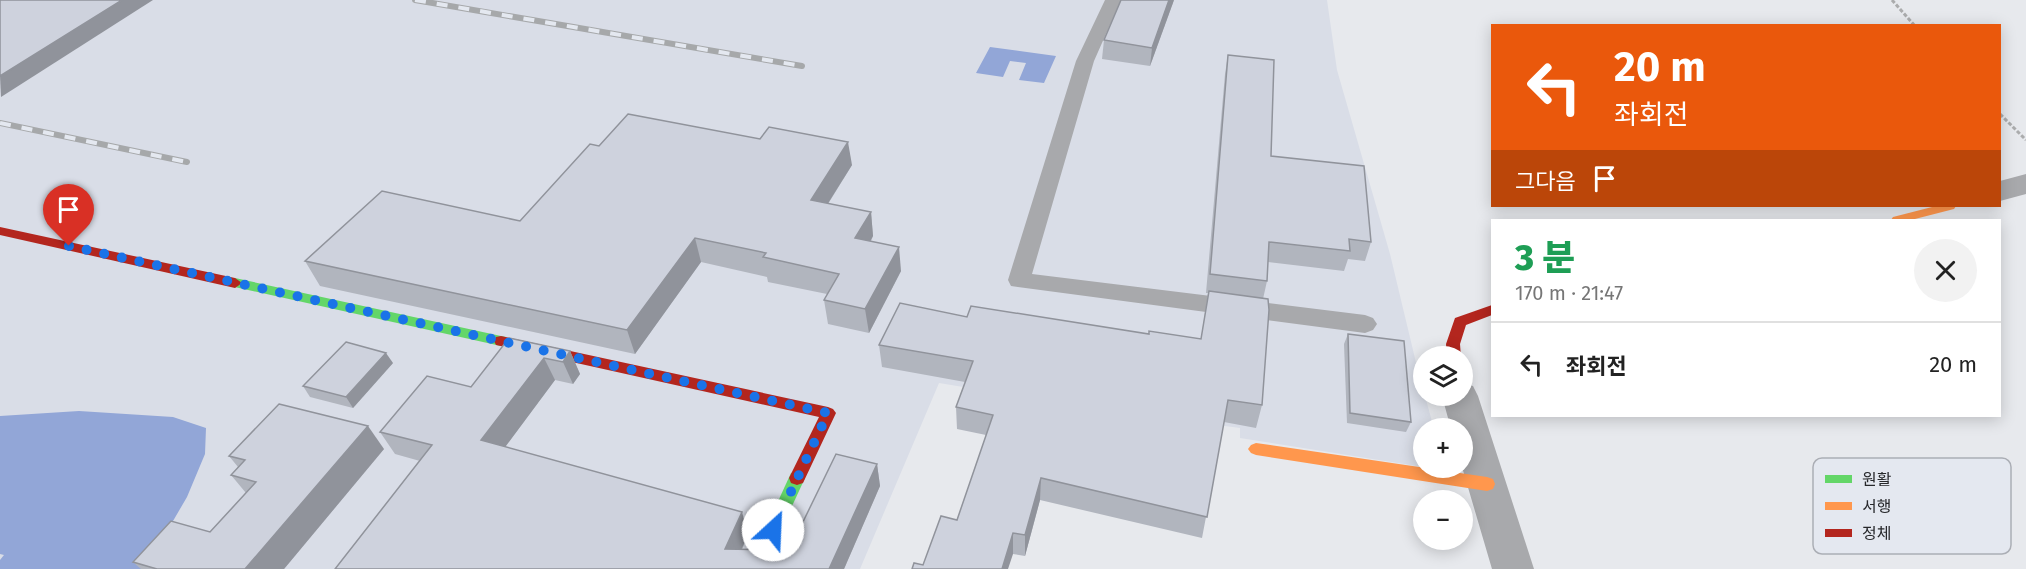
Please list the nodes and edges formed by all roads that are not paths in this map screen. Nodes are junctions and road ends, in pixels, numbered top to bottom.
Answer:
1 (1113, 0) edge
2 (2026, 184) edge
3 (2001, 192) edge
4 (1946, 207) edge
5 (1902, 219) edge
6 (0, 231) edge
7 (1491, 310) edge
8 (1365, 324) dead end
9 (1453, 346) edge
10 (1463, 406) edge
11 (1256, 449) dead end
12 (1486, 483) junction
13 (755, 569) edge
14 (1513, 569) edge

1 - 8 lane
2 - 3 street
4 - 5 street
6 - 13 street
7 - 9 street
10 - 12 street
11 - 12 street
12 - 14 street

